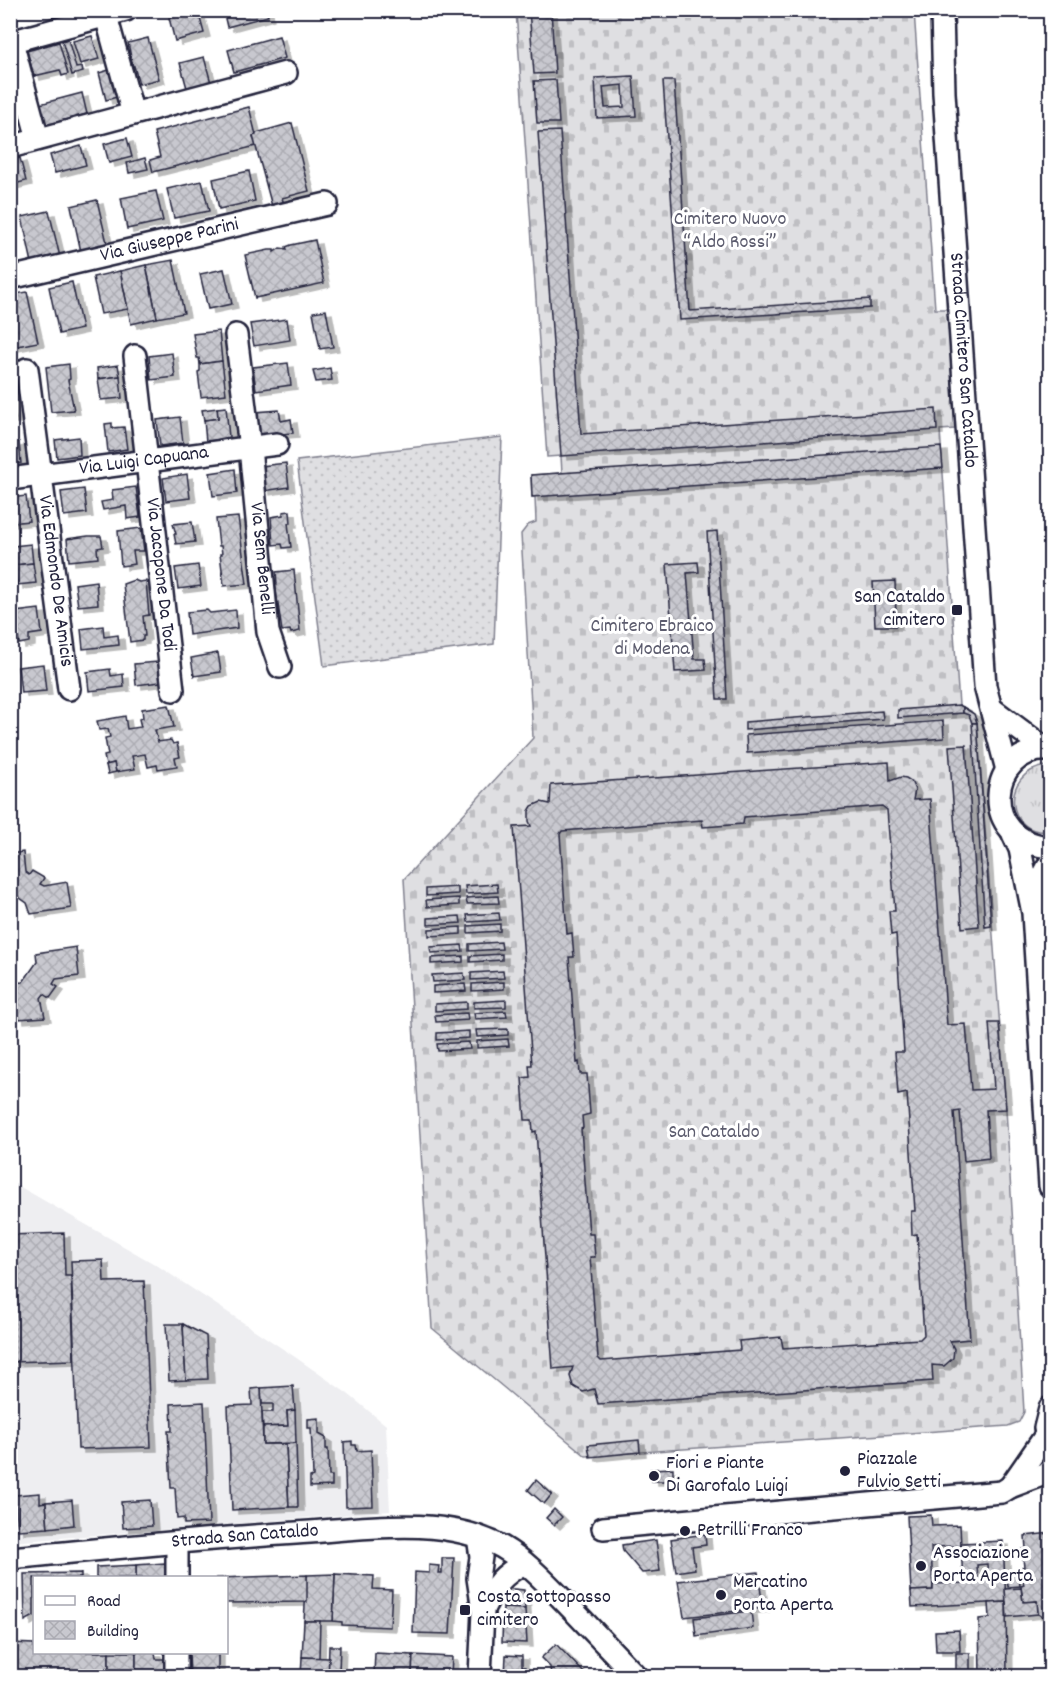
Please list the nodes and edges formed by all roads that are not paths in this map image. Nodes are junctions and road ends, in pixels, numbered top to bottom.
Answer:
1 (942, 10) edge
2 (116, 14) edge
3 (11, 42) edge
4 (286, 73) dead end
5 (133, 114) junction
6 (38, 139) junction
7 (10, 147) edge
8 (327, 204) dead end
9 (10, 278) edge
10 (236, 335) dead end
11 (135, 356) dead end
12 (27, 369) dead end
13 (278, 444) dead end
14 (250, 448) junction
15 (147, 462) junction
16 (41, 476) junction
17 (10, 479) edge
18 (280, 668) dead end
19 (69, 689) dead end
20 (173, 690) dead end
21 (992, 709) junction
22 (1048, 750) edge
23 (1007, 770) junction
24 (1014, 834) junction
25 (1050, 847) edge
26 (1050, 863) edge
27 (1033, 913) junction
28 (1050, 1186) edge
29 (1050, 1408) edge
30 (1048, 1443) edge
31 (1050, 1472) edge
32 (1010, 1487) junction
33 (603, 1528) dead end
34 (478, 1537) junction
35 (177, 1543) junction
36 (10, 1558) edge
37 (524, 1563) junction
38 (177, 1576) edge
39 (483, 1610) junction
40 (176, 1654) edge
41 (176, 1677) edge
42 (480, 1677) edge
43 (636, 1677) edge

1 - 21 street, Strada Cimitero San Cataldo
2 - 3 street
2 - 5 street
3 - 6 street
4 - 5 street
5 - 6 street
6 - 7 street
8 - 9 street, Via Giuseppe Parini
10 - 14 street, Via Sem Benelli
11 - 15 street, Via Jacopone Da Todi
12 - 16 street, Via Edmondo De Amicis
13 - 14 street, Via Luigi Capuana
14 - 15 street, Via Luigi Capuana
14 - 18 street, Via Sem Benelli
15 - 16 street, Via Luigi Capuana
15 - 20 street, Via Jacopone Da Todi
16 - 17 street, Via Luigi Capuana
16 - 19 street, Via Edmondo De Amicis
21 - 22 street
21 - 23 street, Strada Cimitero San Cataldo
22 - 23 street
23 - 24 street
24 - 25 street
24 - 27 street
26 - 27 street
27 - 28 street
29 - 30 street
30 - 32 street
31 - 32 street
32 - 33 street
34 - 35 street, Strada San Cataldo
34 - 37 street, Strada San Cataldo
34 - 39 street
35 - 36 street, Strada San Cataldo
35 - 38 street
37 - 39 street
37 - 43 street, Strada San Cataldo
39 - 42 street
40 - 41 street

